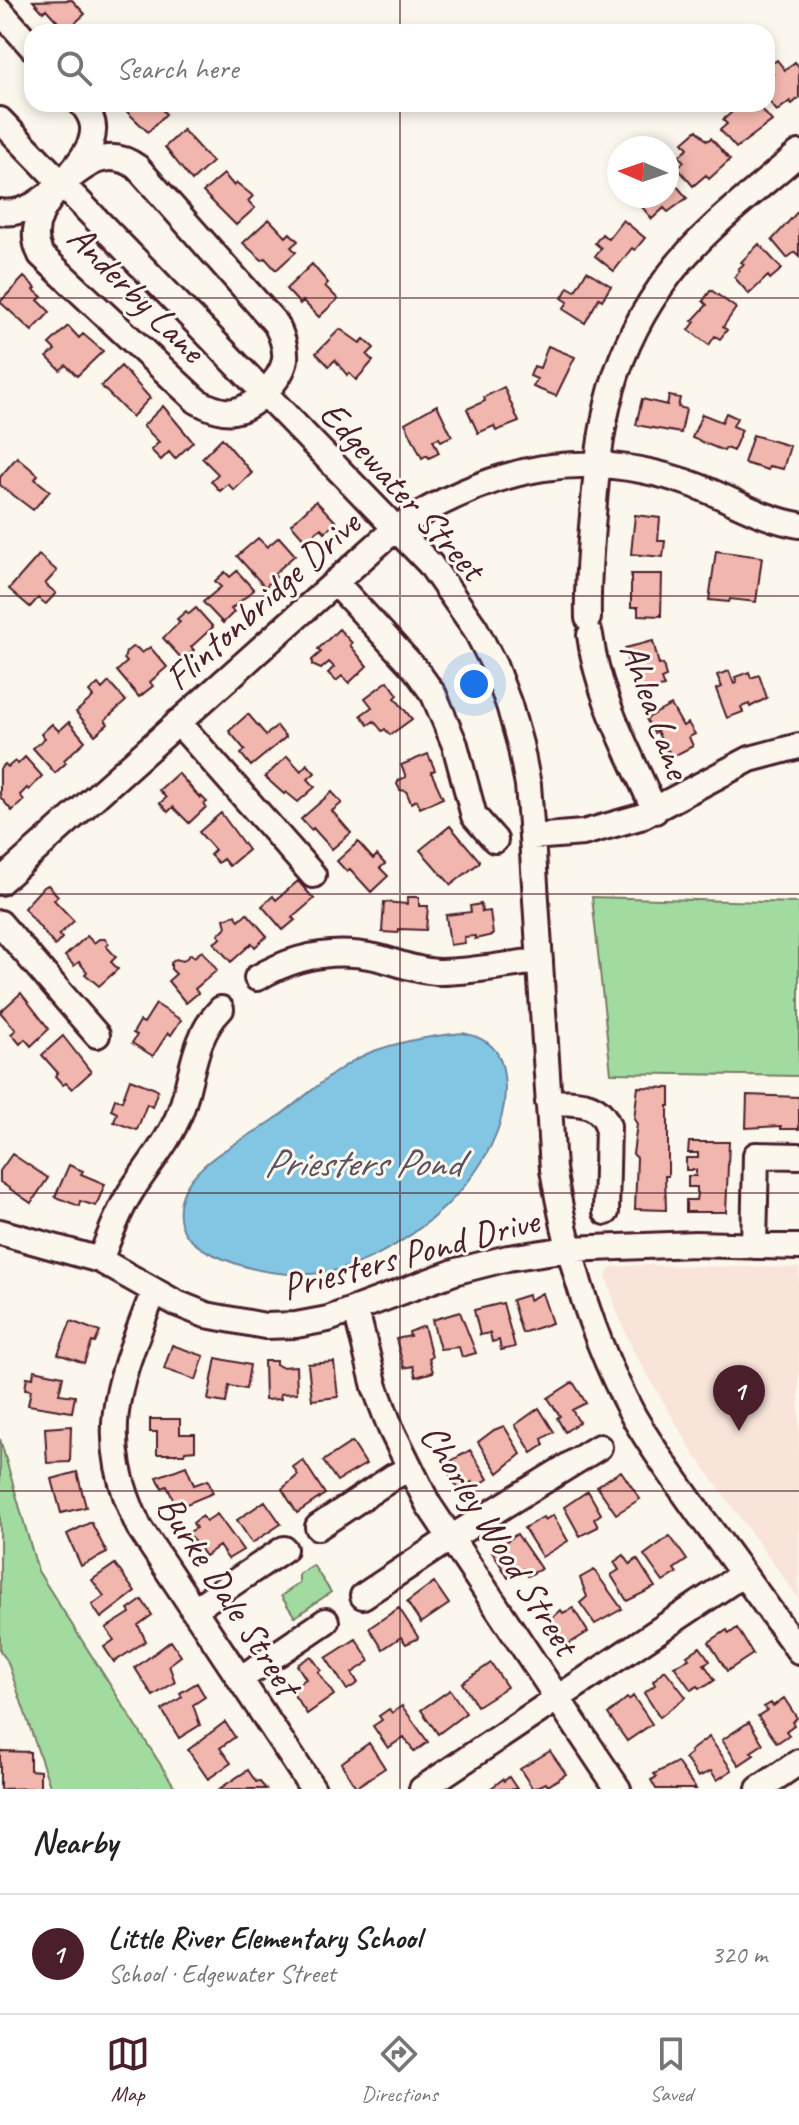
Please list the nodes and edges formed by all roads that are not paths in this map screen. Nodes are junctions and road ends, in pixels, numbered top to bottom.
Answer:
1 (0, 11) edge
2 (24, 38) edge
3 (87, 112) edge
4 (0, 120) edge
5 (799, 153) edge
6 (61, 185) junction
7 (0, 212) edge
8 (265, 392) junction
9 (596, 465) junction
10 (799, 525) edge
11 (396, 528) junction
12 (335, 582) junction
13 (178, 722) junction
14 (799, 746) edge
15 (655, 811) junction
16 (532, 837) junction
17 (495, 840) dead end
18 (313, 875) dead end
19 (0, 882) edge
20 (0, 923) edge
21 (540, 961) junction
22 (257, 978) dead end
23 (221, 1009) dead end
24 (97, 1035) dead end
25 (548, 1102) junction
26 (799, 1156) edge
27 (606, 1212) dead end
28 (0, 1232) edge
29 (754, 1246) junction
30 (799, 1247) edge
31 (568, 1249) junction
32 (100, 1260) junction
33 (154, 1291) junction
34 (356, 1310) junction
35 (599, 1447) dead end
36 (409, 1469) junction
37 (318, 1527) dead end
38 (449, 1539) junction
39 (284, 1549) dead end
40 (743, 1574) junction
41 (363, 1596) dead end
42 (193, 1610) junction
43 (326, 1621) dead end
44 (799, 1651) edge
45 (240, 1679) junction
46 (557, 1699) junction
47 (799, 1762) edge
48 (313, 1789) edge
49 (422, 1789) edge
50 (618, 1789) edge
51 (759, 1789) edge

1 - 2 street
3 - 6 street
4 - 6 street, Edgewater Street
5 - 9 street, Ahlea Lane
6 - 7 street, Anderby Lane
6 - 8 street, Edgewater Street
6 - 8 street, Anderby Lane
6 - 8 street
8 - 11 street, Edgewater Street
9 - 10 street, Flintonbridge Drive
9 - 11 street, Flintonbridge Drive
9 - 15 street, Ahlea Lane
11 - 12 street, Flintonbridge Drive
11 - 16 street, Edgewater Street
12 - 13 street, Flintonbridge Drive
12 - 17 street
13 - 18 street
13 - 19 street, Flintonbridge Drive
14 - 15 street
15 - 16 street
16 - 21 street, Edgewater Street
20 - 24 street
21 - 22 street
21 - 25 street, Edgewater Street
23 - 32 street
25 - 27 street
25 - 31 street, Edgewater Street
26 - 29 street
28 - 32 street, Priesters Pond Drive
29 - 30 street
29 - 31 street
31 - 34 street, Priesters Pond Drive
31 - 40 street, Edgewater Street
32 - 33 street, Priesters Pond Drive
33 - 34 street, Priesters Pond Drive
33 - 42 street, Burke Dale Street
34 - 36 street, Chorley Wood Street
35 - 38 street
36 - 37 street
36 - 38 street, Chorley Wood Street
38 - 41 street
38 - 46 street, Chorley Wood Street
39 - 42 street
40 - 44 street, Edgewater Street
40 - 46 street
42 - 45 street, Burke Dale Street
43 - 45 street
45 - 48 street, Burke Dale Street
46 - 49 street
46 - 50 street, Chorley Wood Street
47 - 51 street

